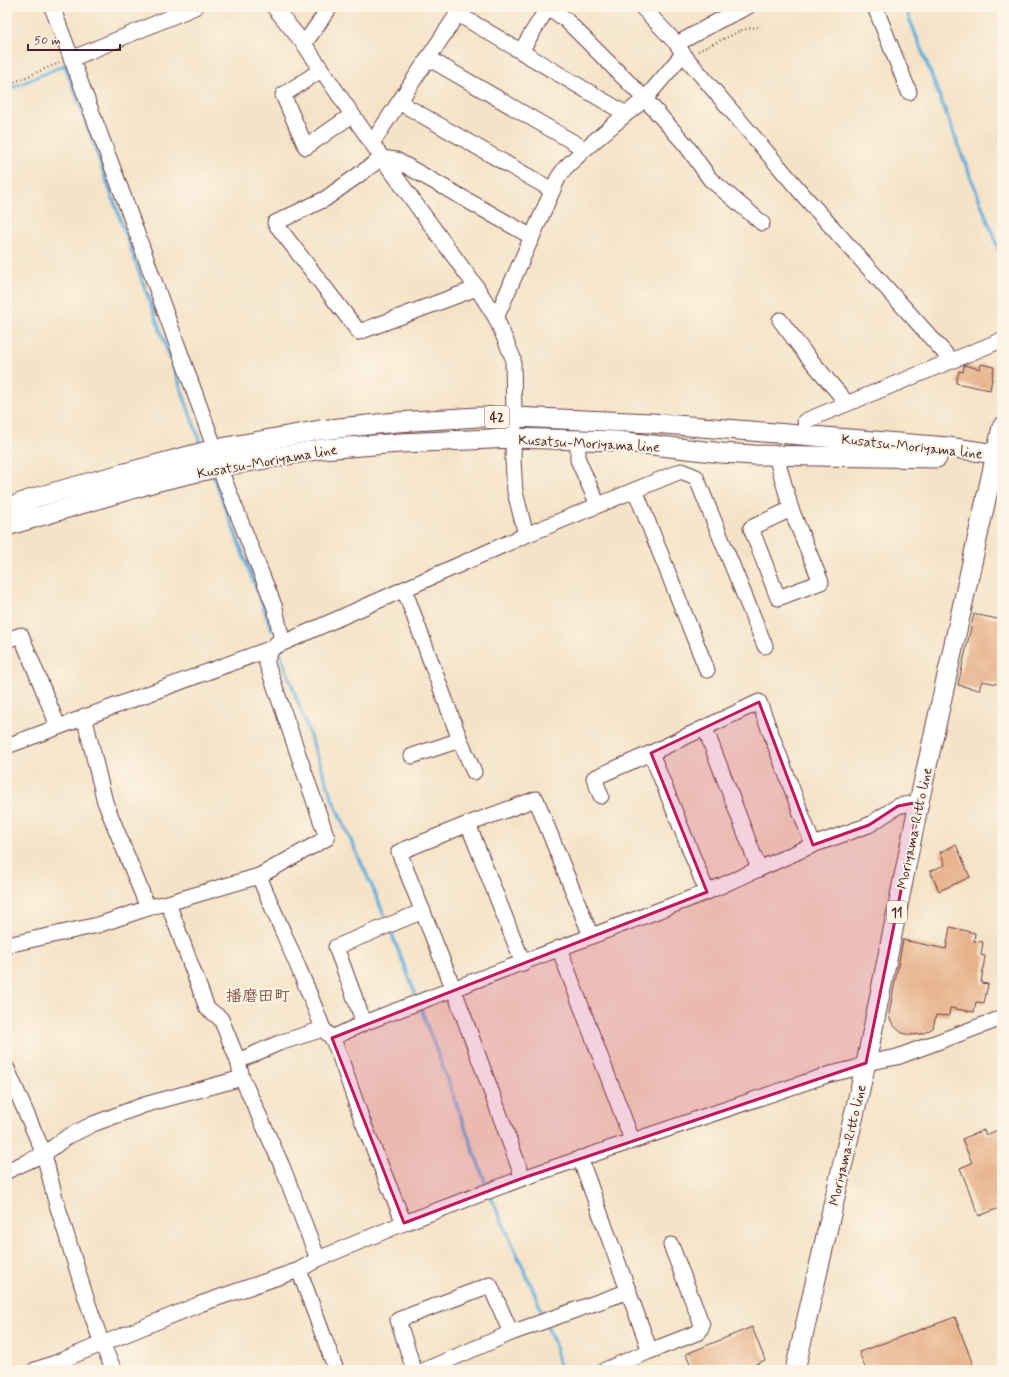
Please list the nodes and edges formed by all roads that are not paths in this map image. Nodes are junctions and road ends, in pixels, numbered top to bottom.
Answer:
1 (52, 7) edge
2 (195, 7) edge
3 (274, 7) edge
4 (330, 7) edge
5 (548, 7) edge
6 (642, 7) edge
7 (875, 7) edge
8 (739, 9) edge
9 (460, 10) edge
10 (304, 44) junction
11 (521, 51) junction
12 (683, 52) junction
13 (428, 58) junction
14 (71, 59) junction
15 (321, 70) junction
16 (909, 92) dead end
17 (645, 99) junction
18 (399, 102) junction
19 (626, 114) junction
20 (352, 115) junction
21 (372, 143) junction
22 (585, 149) junction
23 (382, 158) junction
24 (552, 190) junction
25 (762, 223) dead end
26 (532, 237) junction
27 (477, 288) junction
28 (496, 318) junction
29 (780, 320) dead end
30 (1002, 340) edge
31 (951, 360) junction
32 (848, 403) junction
33 (514, 417) junction
34 (805, 421) dead end
35 (1002, 427) edge
36 (514, 438) junction
37 (578, 440) junction
38 (999, 455) edge
39 (776, 456) junction
40 (217, 458) junction
41 (635, 490) junction
42 (598, 504) junction
43 (7, 508) edge
44 (791, 509) junction
45 (7, 526) edge
46 (526, 535) junction
47 (404, 589) junction
48 (7, 640) edge
49 (765, 646) dead end
50 (272, 648) junction
51 (707, 670) dead end
52 (84, 716) junction
53 (58, 726) junction
54 (705, 728) junction
55 (460, 740) junction
56 (7, 746) edge
57 (651, 753) junction
58 (412, 756) dead end
59 (474, 772) dead end
60 (601, 796) dead end
61 (919, 802) junction
62 (468, 824) junction
63 (813, 845) junction
64 (759, 869) junction
65 (259, 876) junction
66 (707, 892) junction
67 (168, 904) junction
68 (148, 908) junction
69 (423, 911) junction
70 (591, 936) junction
71 (7, 945) edge
72 (559, 948) junction
73 (523, 962) junction
74 (454, 990) junction
75 (1001, 1022) edge
76 (364, 1023) junction
77 (327, 1033) junction
78 (238, 1061) junction
79 (866, 1063) junction
80 (7, 1069) edge
81 (242, 1078) junction
82 (632, 1140) junction
83 (44, 1154) junction
84 (580, 1158) junction
85 (7, 1171) edge
86 (523, 1178) junction
87 (404, 1223) junction
88 (671, 1245) dead end
89 (318, 1259) junction
90 (299, 1270) junction
91 (629, 1291) junction
92 (511, 1333) junction
93 (102, 1344) junction
94 (650, 1351) junction
95 (35, 1370) edge
96 (114, 1370) edge
97 (336, 1370) edge
98 (414, 1370) edge
99 (426, 1370) edge
100 (605, 1370) edge
101 (795, 1370) edge

1 - 14 street
2 - 14 street
3 - 10 street
4 - 10 street
5 - 11 street
5 - 17 street
6 - 12 street
7 - 16 street
8 - 12 street
9 - 11 street
9 - 13 street
10 - 15 street
11 - 19 street
12 - 17 street
12 - 31 street
13 - 18 street
13 - 22 street
14 - 40 street
15 - 20 street
15 - 20 street
17 - 19 street
17 - 25 street
18 - 21 street
18 - 24 street
19 - 22 street
20 - 21 street
21 - 23 street
22 - 24 street
23 - 26 street
23 - 27 street
23 - 27 street
24 - 26 street
26 - 28 street
27 - 28 street
28 - 33 street
29 - 32 street
30 - 31 street
31 - 32 street
32 - 34 street
33 - 36 street
33 - 38 main road, Kusatsu-Moriyama line / 42
33 - 40 main road, Kusatsu-Moriyama line / 42
35 - 38 main road, Moriyama-Ritto line / 11
36 - 37 main road, Kusatsu-Moriyama line / 42
36 - 40 main road, Kusatsu-Moriyama line / 42
36 - 46 street
37 - 39 main road, Kusatsu-Moriyama line / 42
37 - 42 street
38 - 39 main road, Kusatsu-Moriyama line / 42
38 - 61 main road, Moriyama-Ritto line / 11
39 - 44 street
40 - 43 main road, Kusatsu-Moriyama line / 42
40 - 45 main road, Kusatsu-Moriyama line / 42
40 - 50 street
41 - 42 street
41 - 49 street
41 - 51 street
42 - 46 street
44 - 44 street
46 - 47 street
47 - 50 street
47 - 55 street
48 - 53 street
50 - 52 street
50 - 65 street
52 - 53 street
52 - 68 street
53 - 56 street
54 - 57 street
54 - 63 street
54 - 64 street
55 - 58 street
55 - 59 street
57 - 60 street
57 - 66 street
61 - 63 street
61 - 79 main road, Moriyama-Ritto line / 11
62 - 69 street
62 - 70 street
62 - 73 street
63 - 64 street
64 - 66 street
65 - 67 street
65 - 77 street
66 - 70 street
67 - 68 street
67 - 78 street
68 - 71 street
69 - 74 street
69 - 76 street
70 - 72 street
72 - 73 street
72 - 82 street
73 - 74 street
74 - 76 street
74 - 86 street
75 - 79 street
76 - 77 street
77 - 78 street
77 - 87 street
78 - 81 street
79 - 82 street
79 - 101 main road, Moriyama-Ritto line / 11
80 - 83 street
81 - 83 street
81 - 89 street
82 - 84 street
83 - 85 street
83 - 93 street
84 - 86 street
84 - 91 street
86 - 87 street
87 - 89 street
88 - 94 street
89 - 90 street
90 - 93 street
90 - 97 street
91 - 92 street
91 - 94 street
92 - 98 street
92 - 99 street
93 - 95 street
93 - 96 street
94 - 100 street

